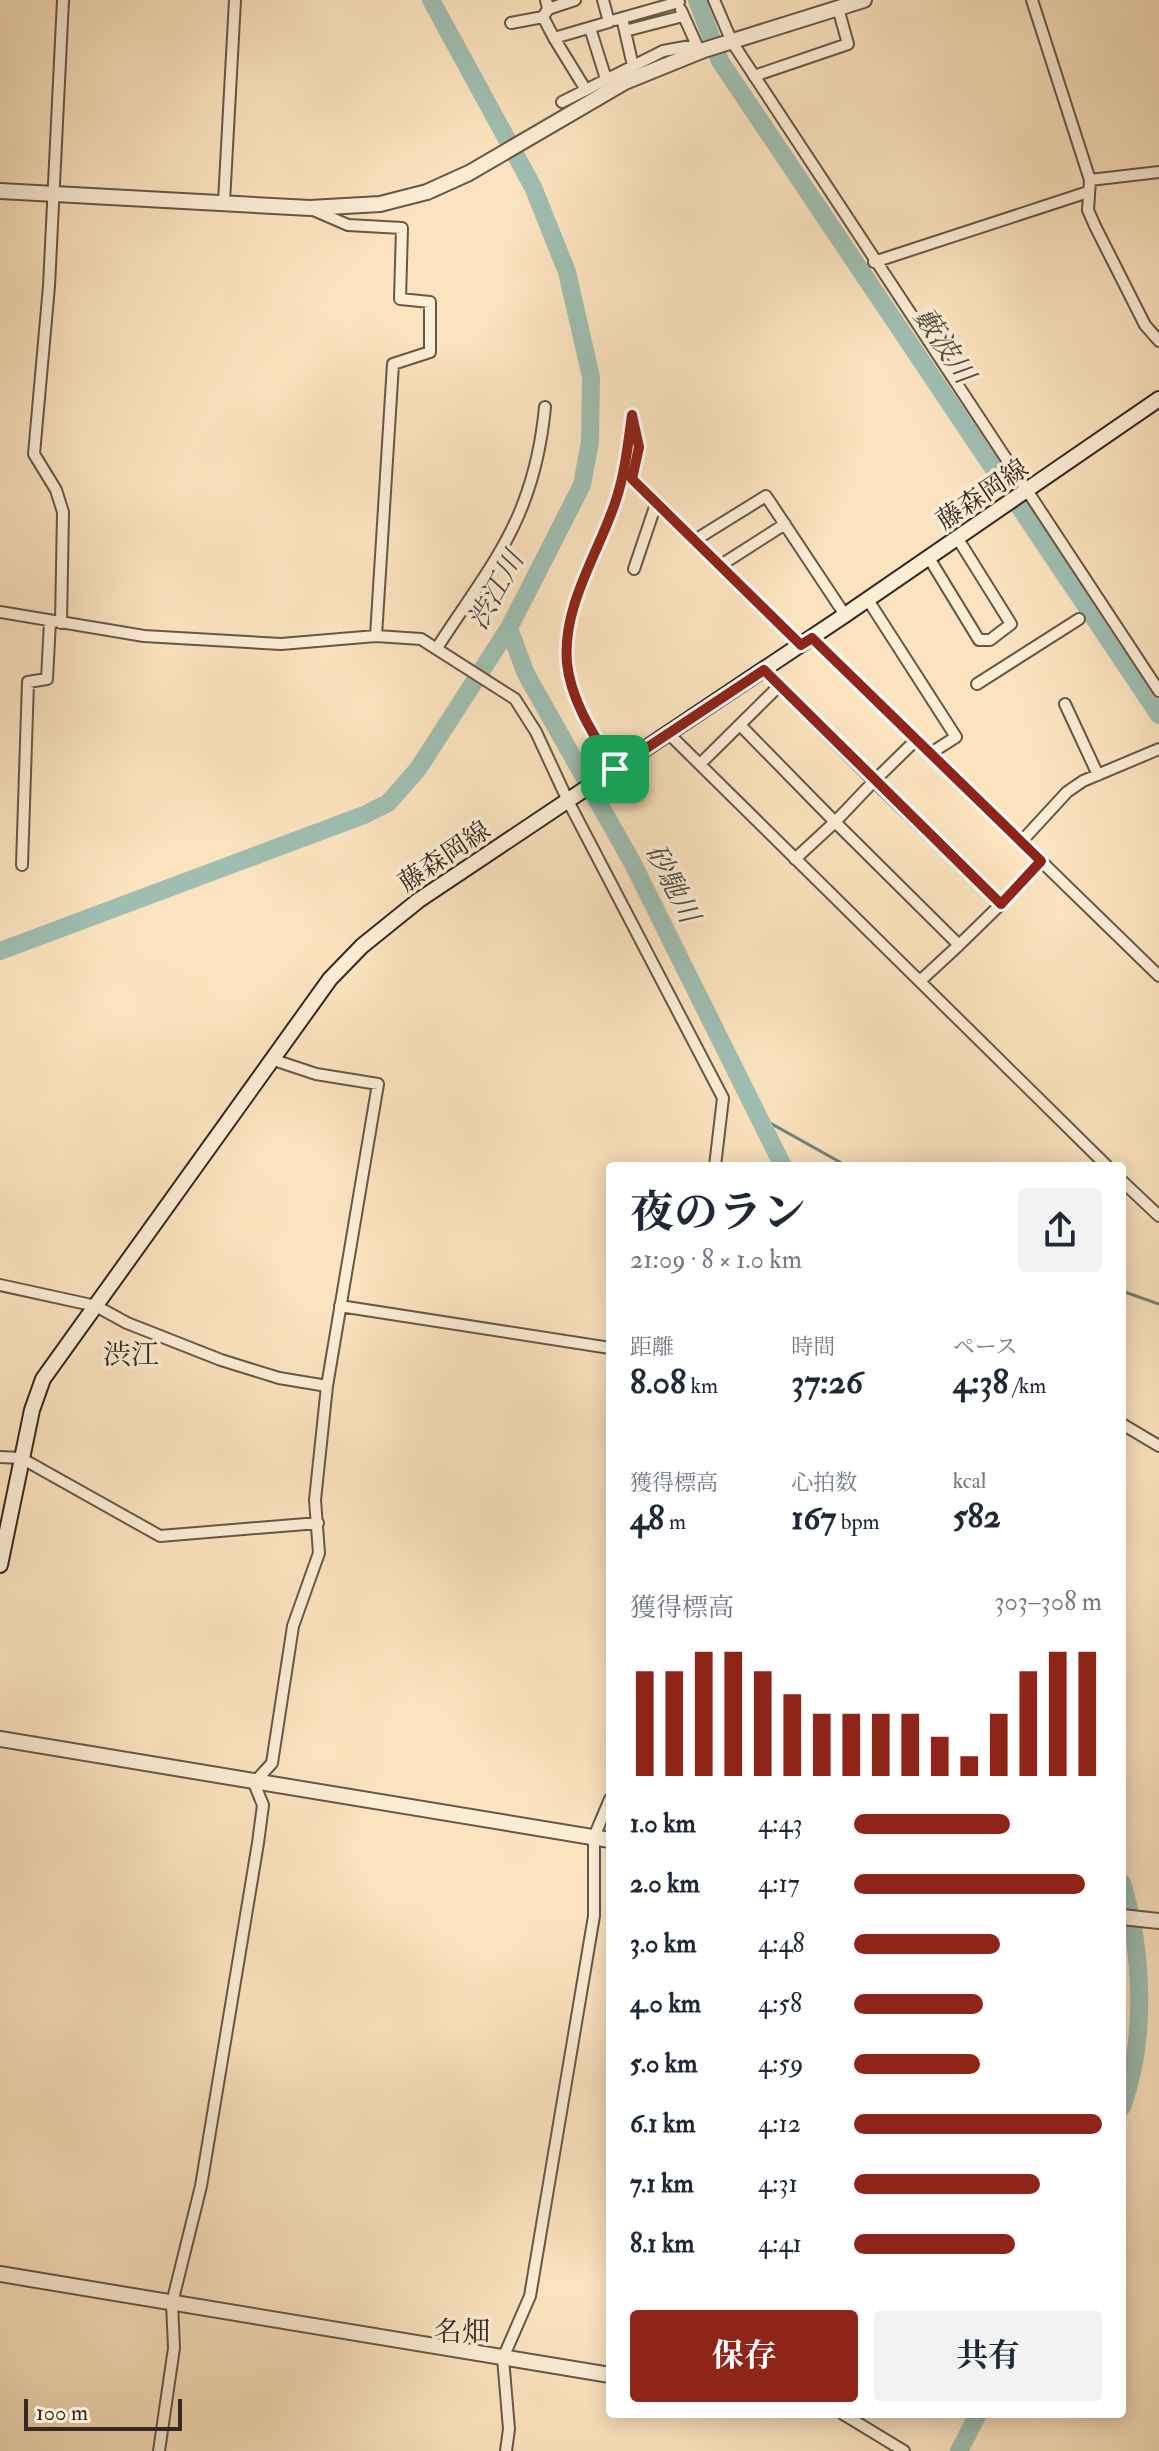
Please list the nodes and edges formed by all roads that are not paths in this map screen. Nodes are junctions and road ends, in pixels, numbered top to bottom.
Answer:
1 (63, 0) edge
2 (235, 0) edge
3 (575, 0) edge
4 (603, 0) edge
5 (714, 0) edge
6 (1032, 0) edge
7 (678, 1) edge
8 (852, 3) edge
9 (546, 9) edge
10 (683, 16) junction
11 (622, 18) junction
12 (609, 22) junction
13 (511, 23) dead end
14 (590, 28) junction
15 (625, 31) junction
16 (554, 38) junction
17 (728, 43) junction
18 (700, 49) junction
19 (633, 66) junction
20 (754, 76) junction
21 (606, 79) junction
22 (586, 90) junction
23 (562, 102) dead end
24 (1159, 172) edge
25 (1090, 180) junction
26 (0, 191) edge
27 (1088, 192) junction
28 (52, 193) junction
29 (224, 202) junction
30 (310, 208) junction
31 (874, 262) junction
32 (1159, 341) edge
33 (1159, 399) edge
34 (545, 407) dead end
35 (1027, 492) junction
36 (656, 504) junction
37 (785, 524) junction
38 (958, 539) junction
39 (695, 540) junction
40 (929, 558) junction
41 (721, 565) junction
42 (634, 569) dead end
43 (868, 600) junction
44 (0, 612) edge
45 (845, 615) junction
46 (1079, 619) dead end
47 (56, 622) junction
48 (376, 636) junction
49 (806, 641) junction
50 (437, 648) junction
51 (764, 670) junction
52 (977, 684) dead end
53 (779, 686) junction
54 (1159, 691) edge
55 (1065, 704) dead end
56 (740, 725) junction
57 (668, 733) junction
58 (917, 739) junction
59 (1159, 749) edge
60 (931, 753) junction
61 (700, 764) junction
62 (615, 769) junction
63 (1098, 775) junction
64 (874, 781) junction
65 (568, 801) junction
66 (835, 822) junction
67 (1021, 842) junction
68 (795, 859) junction
69 (1041, 861) junction
70 (22, 865) dead end
71 (1001, 904) junction
72 (959, 945) junction
73 (1159, 976) edge
74 (920, 981) junction
75 (274, 1060) junction
76 (715, 1162) edge
77 (1103, 1162) edge
78 (1126, 1185) edge
79 (1159, 1216) edge
80 (0, 1285) edge
81 (96, 1306) junction
82 (340, 1306) junction
83 (606, 1347) edge
84 (327, 1386) junction
85 (1126, 1426) edge
86 (1159, 1446) edge
87 (0, 1457) edge
88 (21, 1458) junction
89 (318, 1523) junction
90 (0, 1565) edge
91 (0, 1739) edge
92 (254, 1783) junction
93 (606, 1808) edge
94 (594, 1837) junction
95 (606, 1839) edge
96 (1126, 1917) edge
97 (1159, 1921) edge
98 (0, 2274) edge
99 (172, 2303) junction
100 (503, 2358) junction
101 (606, 2374) edge
102 (850, 2418) edge
103 (159, 2451) edge
104 (506, 2451) edge
105 (904, 2451) edge

1 - 28 street
2 - 29 street
3 - 9 street
4 - 12 street
5 - 17 street
6 - 25 street
7 - 10 street
7 - 11 street
8 - 17 street
8 - 20 street
9 - 13 street
9 - 16 street
10 - 15 street
10 - 18 street
11 - 12 street
11 - 15 street
12 - 14 street
14 - 16 street
14 - 21 street
15 - 19 street
16 - 22 street
17 - 18 street
17 - 20 street
18 - 19 street
18 - 30 street
19 - 21 street
20 - 31 street
21 - 22 street
22 - 23 street
24 - 25 street
25 - 27 street
26 - 28 street
27 - 31 street
27 - 32 street
28 - 29 street
28 - 47 street
29 - 30 street
30 - 48 street
31 - 35 street
33 - 35 street, 藤森岡線
34 - 50 street
35 - 38 street, 藤森岡線
35 - 54 street
36 - 39 street
36 - 42 street
36 - 62 street
37 - 39 street
37 - 41 street
37 - 45 street
38 - 40 street, 藤森岡線
38 - 40 street
39 - 41 street
40 - 43 street, 藤森岡線
41 - 49 street
43 - 45 street, 藤森岡線
43 - 60 street
44 - 47 street
45 - 49 street, 藤森岡線
46 - 52 street
47 - 48 street
47 - 70 street
48 - 50 street
49 - 51 street, 藤森岡線
49 - 58 street
50 - 65 street
51 - 53 street
51 - 57 street, 藤森岡線
53 - 56 street
53 - 64 street
55 - 63 street
56 - 61 street
56 - 66 street
57 - 61 street
57 - 62 street, 藤森岡線
58 - 60 street
58 - 64 street
59 - 63 street
60 - 67 street
61 - 68 street
62 - 65 street, 藤森岡線
63 - 67 street
64 - 66 street
64 - 71 street
65 - 75 street, 藤森岡線
65 - 76 street
66 - 68 street
66 - 72 street
67 - 69 street
68 - 74 street
69 - 71 street
69 - 73 street
71 - 72 street
72 - 74 street
74 - 77 street
75 - 81 street, 藤森岡線
75 - 82 street
78 - 79 street
80 - 81 street
81 - 84 street
81 - 88 street, 藤森岡線
82 - 83 street
82 - 84 street
84 - 89 street
85 - 86 street
87 - 88 street
88 - 89 street
88 - 90 street, 藤森岡線
89 - 92 street
91 - 92 street
92 - 94 street
92 - 99 street
93 - 94 street
94 - 95 street
94 - 100 street
96 - 97 street
98 - 99 street
99 - 100 street
99 - 103 street
100 - 101 street
100 - 104 street
102 - 105 street

